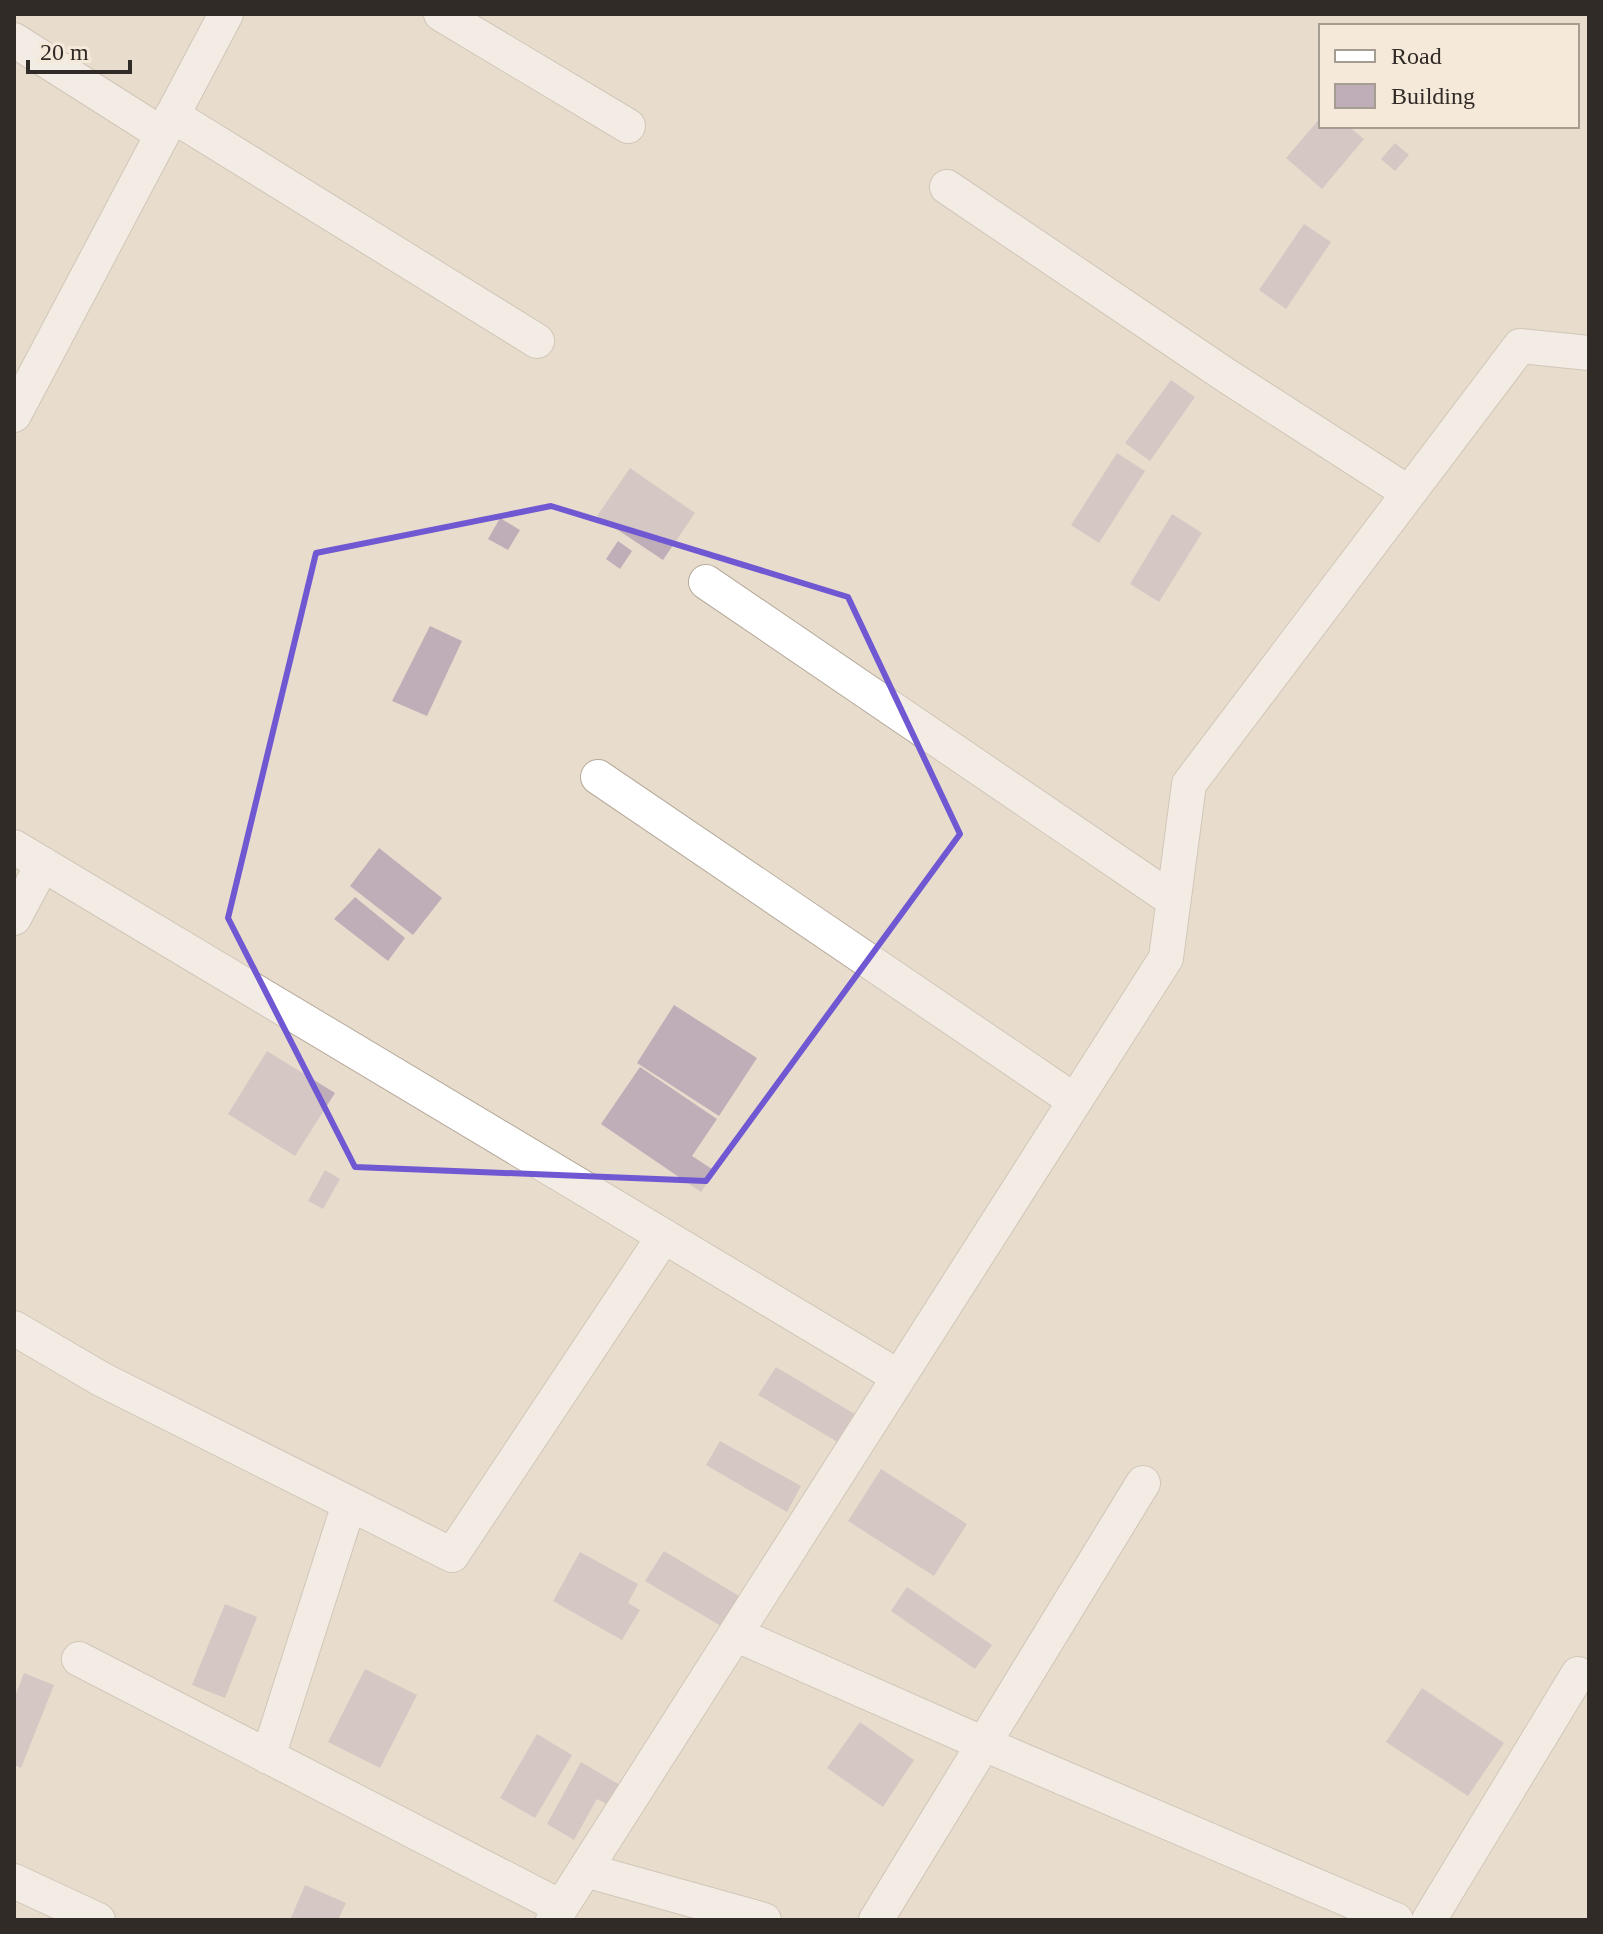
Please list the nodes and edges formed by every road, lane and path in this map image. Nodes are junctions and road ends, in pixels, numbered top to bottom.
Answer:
1 (226, 14) edge
2 (441, 14) edge
3 (14, 40) edge
4 (167, 124) junction
5 (628, 126) dead end
6 (947, 187) dead end
7 (537, 341) dead end
8 (1589, 353) edge
9 (14, 415) edge
10 (1409, 493) junction
11 (706, 582) dead end
12 (598, 777) dead end
13 (28, 856) edge
14 (1173, 900) junction
15 (14, 918) edge
16 (1075, 1101) junction
17 (664, 1236) junction
18 (14, 1328) edge
19 (899, 1377) junction
20 (1143, 1483) dead end
21 (349, 1504) junction
22 (735, 1634) junction
23 (79, 1659) dead end
24 (1578, 1674) dead end
25 (984, 1744) junction
26 (268, 1757) junction
27 (585, 1870) junction
28 (14, 1881) edge
29 (557, 1914) edge
30 (98, 1920) edge
31 (764, 1920) edge
32 (876, 1920) edge
33 (1396, 1920) edge
34 (1429, 1920) edge

1 - 4 street
2 - 5 street
3 - 4 street
4 - 7 street
4 - 9 street
6 - 10 street
8 - 10 street
10 - 14 street
11 - 14 street
12 - 16 street
13 - 15 street
13 - 17 street
14 - 16 street
16 - 19 street
17 - 19 street
17 - 21 street
18 - 21 street
19 - 22 street
20 - 25 street
21 - 26 street
22 - 25 street
22 - 27 street
23 - 26 street
24 - 34 street
25 - 32 street
25 - 33 street
26 - 29 street
27 - 29 street
27 - 31 street
28 - 30 street

